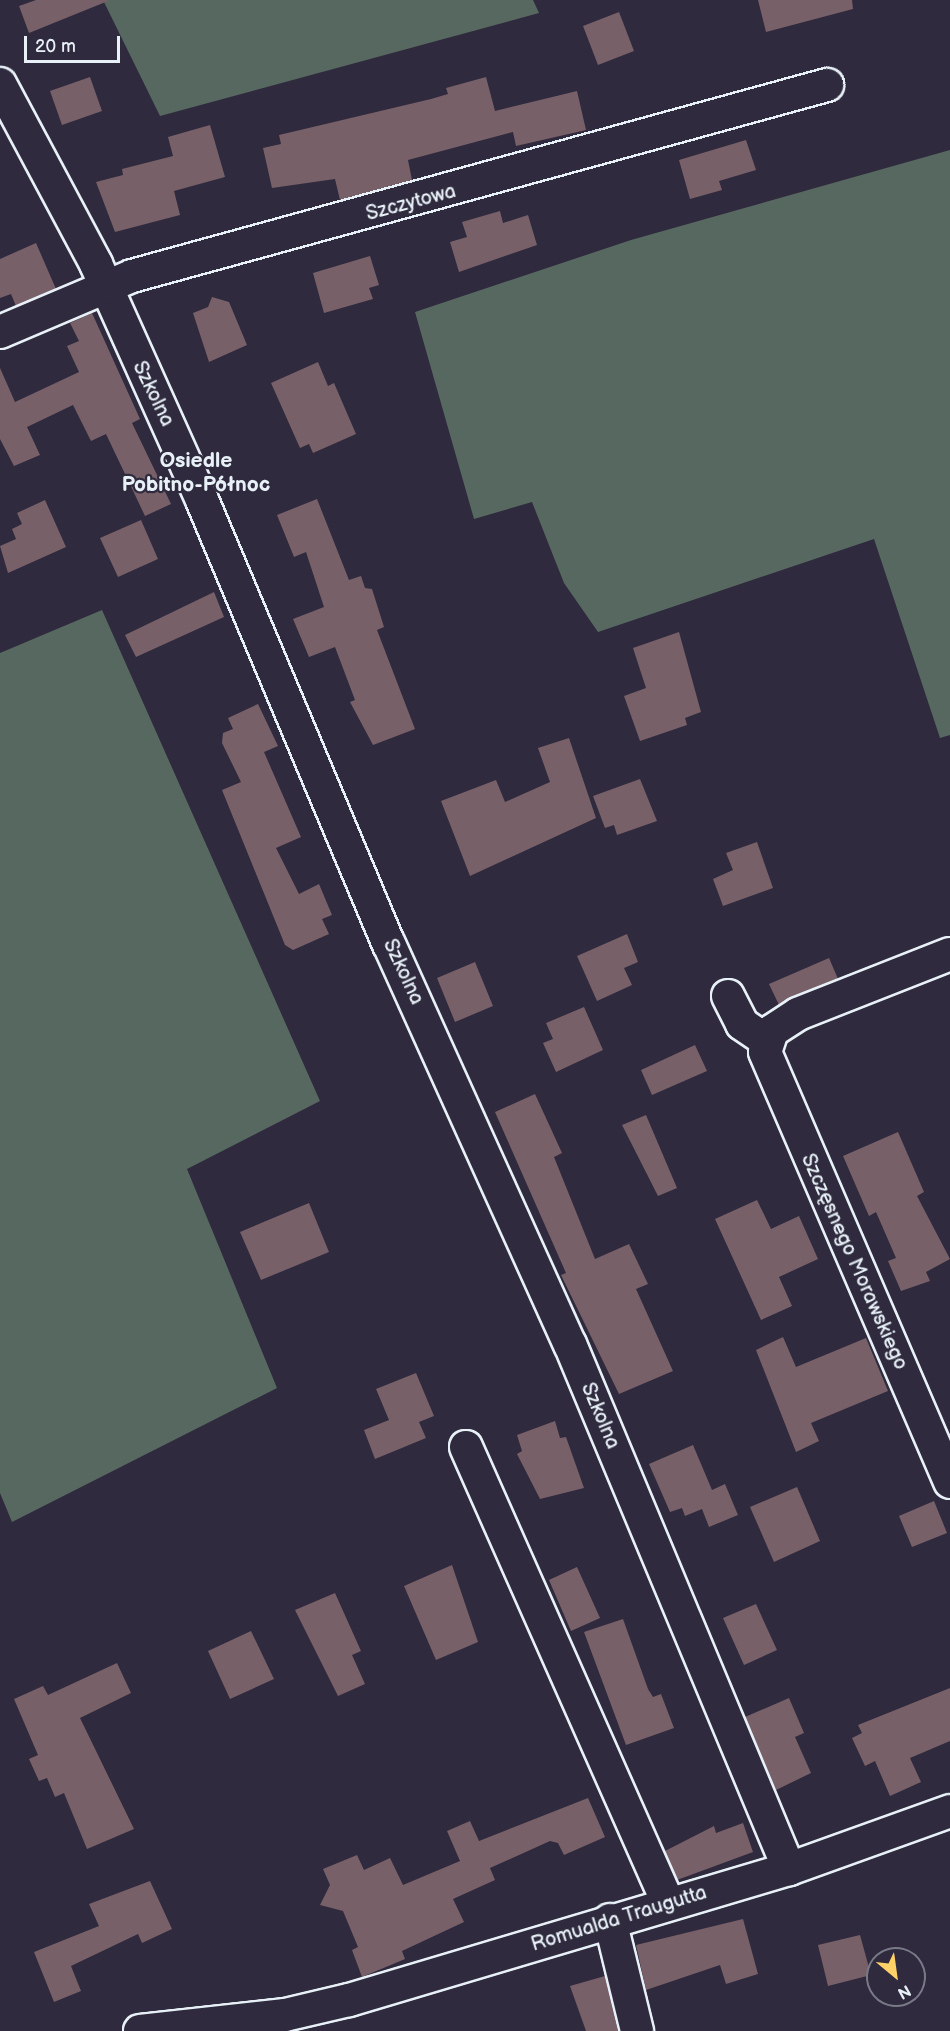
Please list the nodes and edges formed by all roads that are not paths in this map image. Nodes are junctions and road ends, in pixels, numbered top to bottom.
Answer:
1 (0, 84) edge
2 (826, 85) dead end
3 (103, 287) junction
4 (0, 332) edge
5 (950, 954) edge
6 (728, 996) dead end
7 (766, 1040) junction
8 (466, 1447) dead end
9 (950, 1482) edge
10 (950, 1811) edge
11 (789, 1869) junction
12 (668, 1903) junction
13 (610, 1920) junction
14 (287, 2023) edge
15 (140, 2031) edge
16 (637, 2031) edge

1 - 3 street, Szkolna
2 - 3 street, Szczytowa
3 - 4 street, Szczytowa
3 - 11 street, Szkolna
5 - 7 street
6 - 7 street
7 - 9 street, Szczęsnego Morawskiego
8 - 12 street
10 - 11 street, Romualda Traugutta
11 - 12 street, Romualda Traugutta
12 - 13 street, Romualda Traugutta
13 - 14 street, Romualda Traugutta
13 - 16 street
14 - 15 street, Romualda Traugutta

